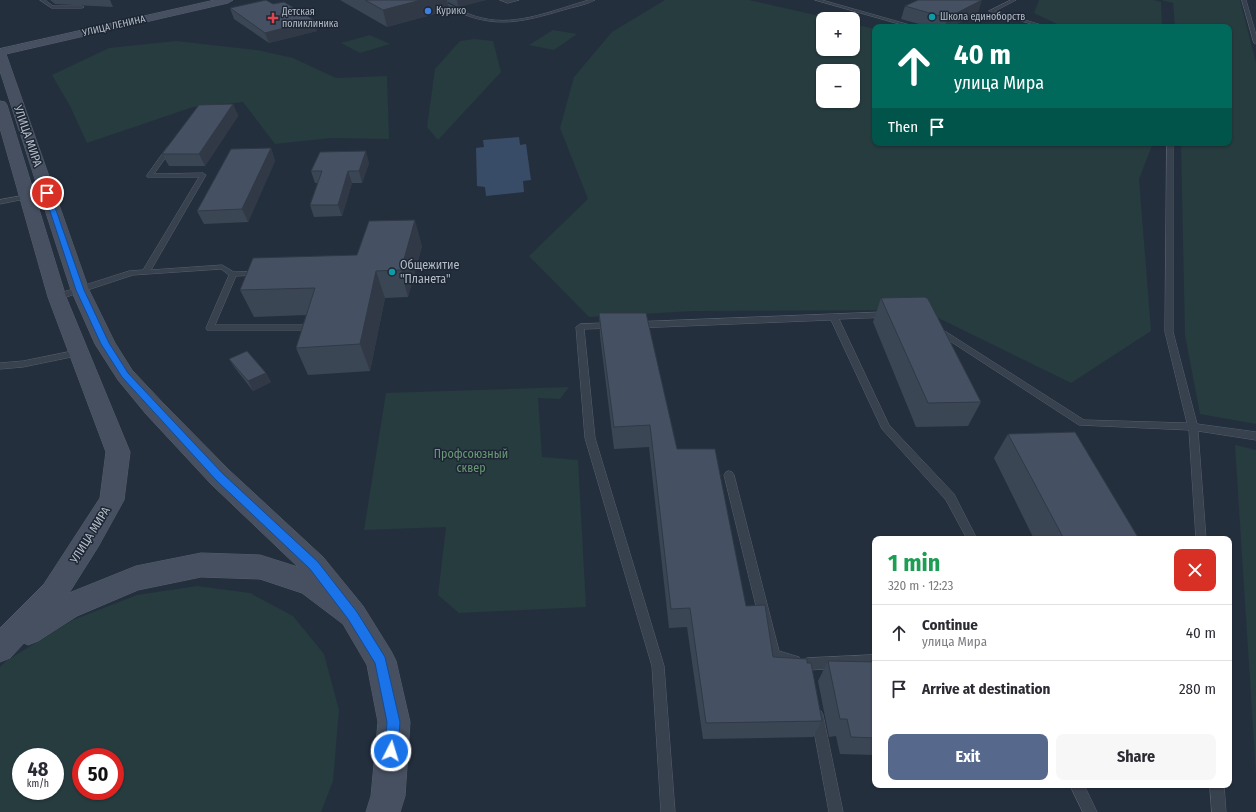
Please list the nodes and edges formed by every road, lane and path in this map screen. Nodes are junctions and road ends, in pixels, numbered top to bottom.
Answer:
1 (42, 0) edge
2 (198, 0) edge
3 (228, 0) edge
4 (437, 0) edge
5 (502, 0) edge
6 (517, 0) edge
7 (593, 0) edge
8 (817, 0) edge
9 (1014, 0) edge
10 (1244, 0) edge
11 (825, 1) edge
12 (82, 7) dead end
13 (905, 24) edge
14 (1036, 24) edge
15 (1256, 43) edge
16 (0, 44) edge
17 (0, 52) edge
18 (0, 105) edge
19 (173, 144) edge
20 (1170, 146) edge
21 (38, 195) junction
22 (0, 202) edge
23 (146, 272) junction
24 (264, 273) edge
25 (233, 274) junction
26 (80, 290) junction
27 (57, 297) junction
28 (898, 315) edge
29 (834, 317) junction
30 (926, 322) edge
31 (311, 328) edge
32 (105, 344) junction
33 (78, 353) junction
34 (0, 366) edge
35 (1193, 427) junction
36 (1256, 436) edge
37 (729, 475) dead end
38 (970, 536) edge
39 (1201, 536) edge
40 (353, 615) junction
41 (0, 648) edge
42 (872, 661) edge
43 (807, 664) junction
44 (810, 680) edge
45 (814, 703) edge
46 (1078, 788) edge
47 (1217, 788) edge
48 (388, 807) edge
49 (668, 812) edge
50 (836, 812) edge
51 (1090, 812) edge
52 (1219, 812) edge

1 - 12 lane
2 - 16 main road, УЛИЦА ЛЕНИНА
3 - 17 main road, УЛИЦА ЛЕНИНА
4 - 7 lane
5 - 6 lane
8 - 11 lane
9 - 14 lane
10 - 15 lane
11 - 13 lane
17 - 21 main road, УЛИЦА МИРА
18 - 21 main road, УЛИЦА МИРА
19 - 23 lane
20 - 35 lane
21 - 22 lane
21 - 26 main road, УЛИЦА МИРА
21 - 27 main road, УЛИЦА МИРА
23 - 25 lane
23 - 26 lane
24 - 25 lane
25 - 31 lane
26 - 27 lane
26 - 32 main road, УЛИЦА МИРА
27 - 33 main road, УЛИЦА МИРА
28 - 29 lane
29 - 38 lane
29 - 49 lane
30 - 35 lane
32 - 33 main road
32 - 40 main road, УЛИЦА МИРА
33 - 34 lane
33 - 41 main road, УЛИЦА МИРА
35 - 36 lane
35 - 39 lane
37 - 43 lane
40 - 41 main road
40 - 48 main road
42 - 43 lane
43 - 44 lane
45 - 50 lane
46 - 51 lane
47 - 52 lane

